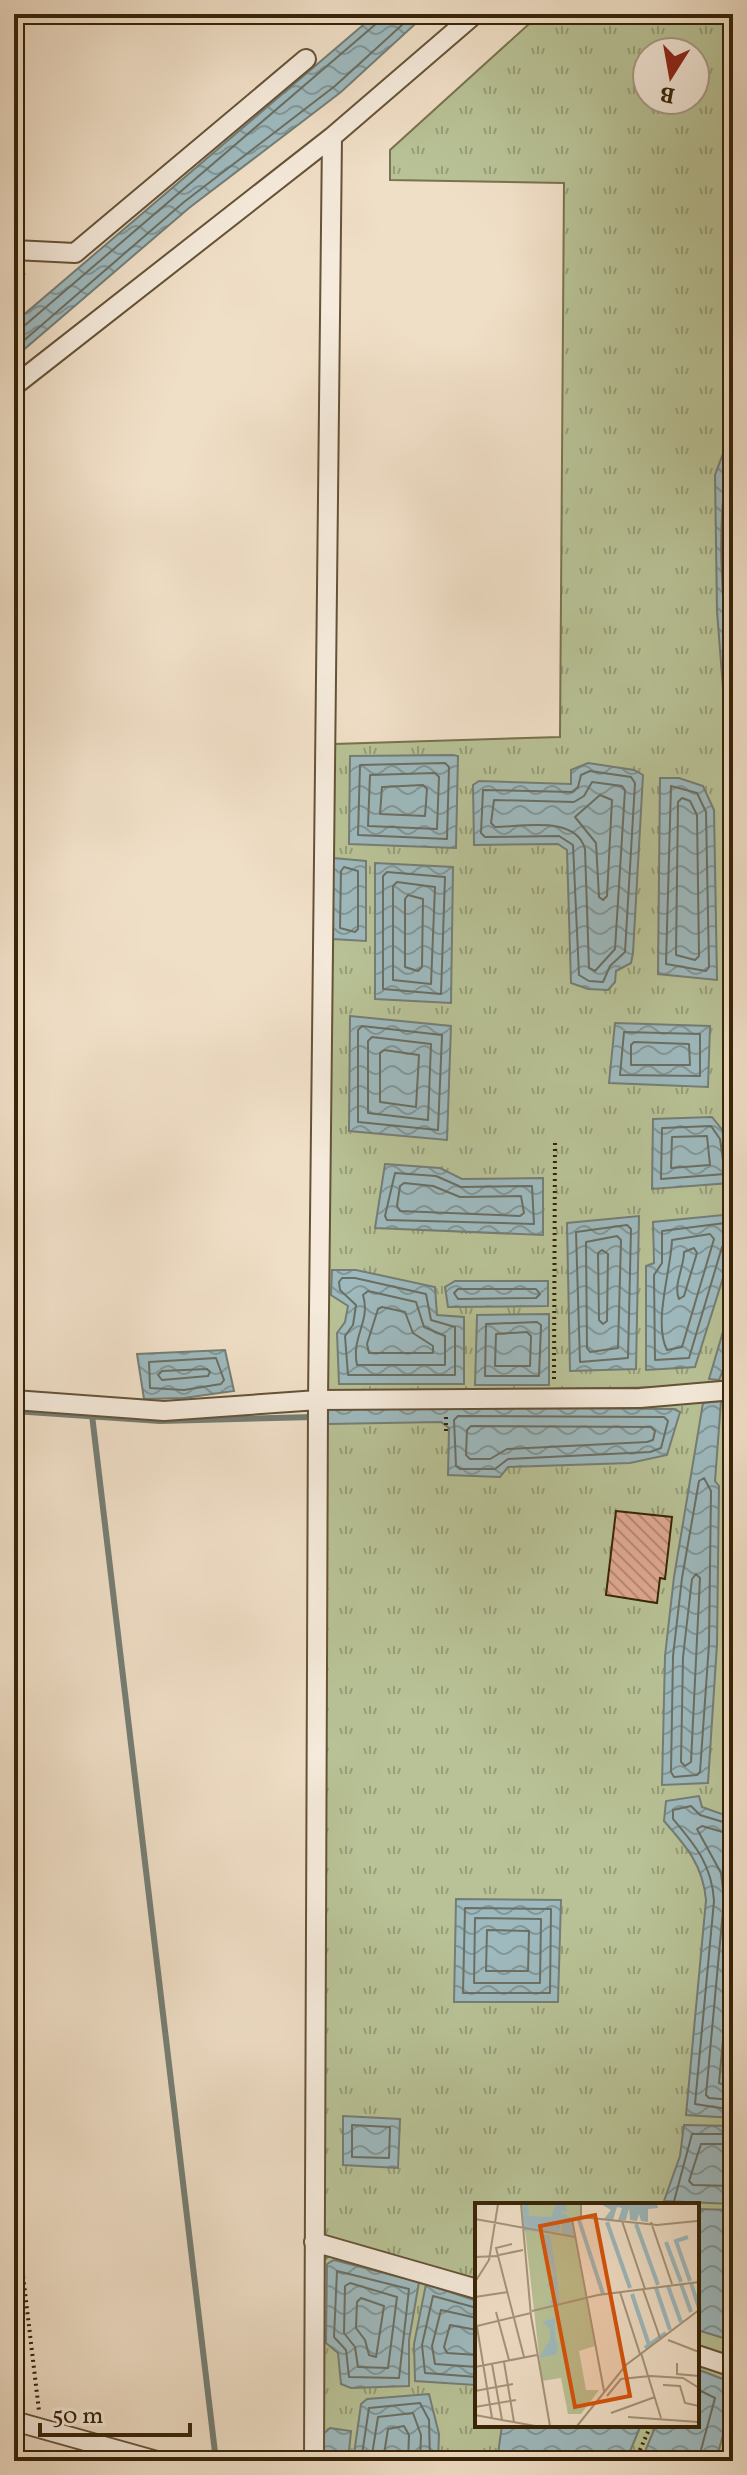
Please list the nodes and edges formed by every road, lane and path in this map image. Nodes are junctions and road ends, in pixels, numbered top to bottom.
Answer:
1 (475, 14) edge
2 (306, 59) dead end
3 (332, 137) junction
4 (14, 250) edge
5 (14, 386) edge
6 (555, 1139) dead end
7 (727, 1391) edge
8 (554, 1398) junction
9 (14, 1400) edge
10 (318, 1400) junction
11 (14, 2199) edge
12 (314, 2242) junction
13 (475, 2288) edge
14 (699, 2356) edge
15 (733, 2367) edge
16 (14, 2421) edge
17 (650, 2427) edge
18 (41, 2428) junction
19 (157, 2461) edge
20 (314, 2461) edge
21 (635, 2461) edge

1 - 3 street
2 - 4 street
3 - 5 street
3 - 10 street
6 - 8 path
7 - 8 street
8 - 10 street
9 - 10 street
10 - 12 street
11 - 18 path
12 - 13 street
12 - 20 street
14 - 15 street
16 - 18 street
17 - 21 path
18 - 19 street

